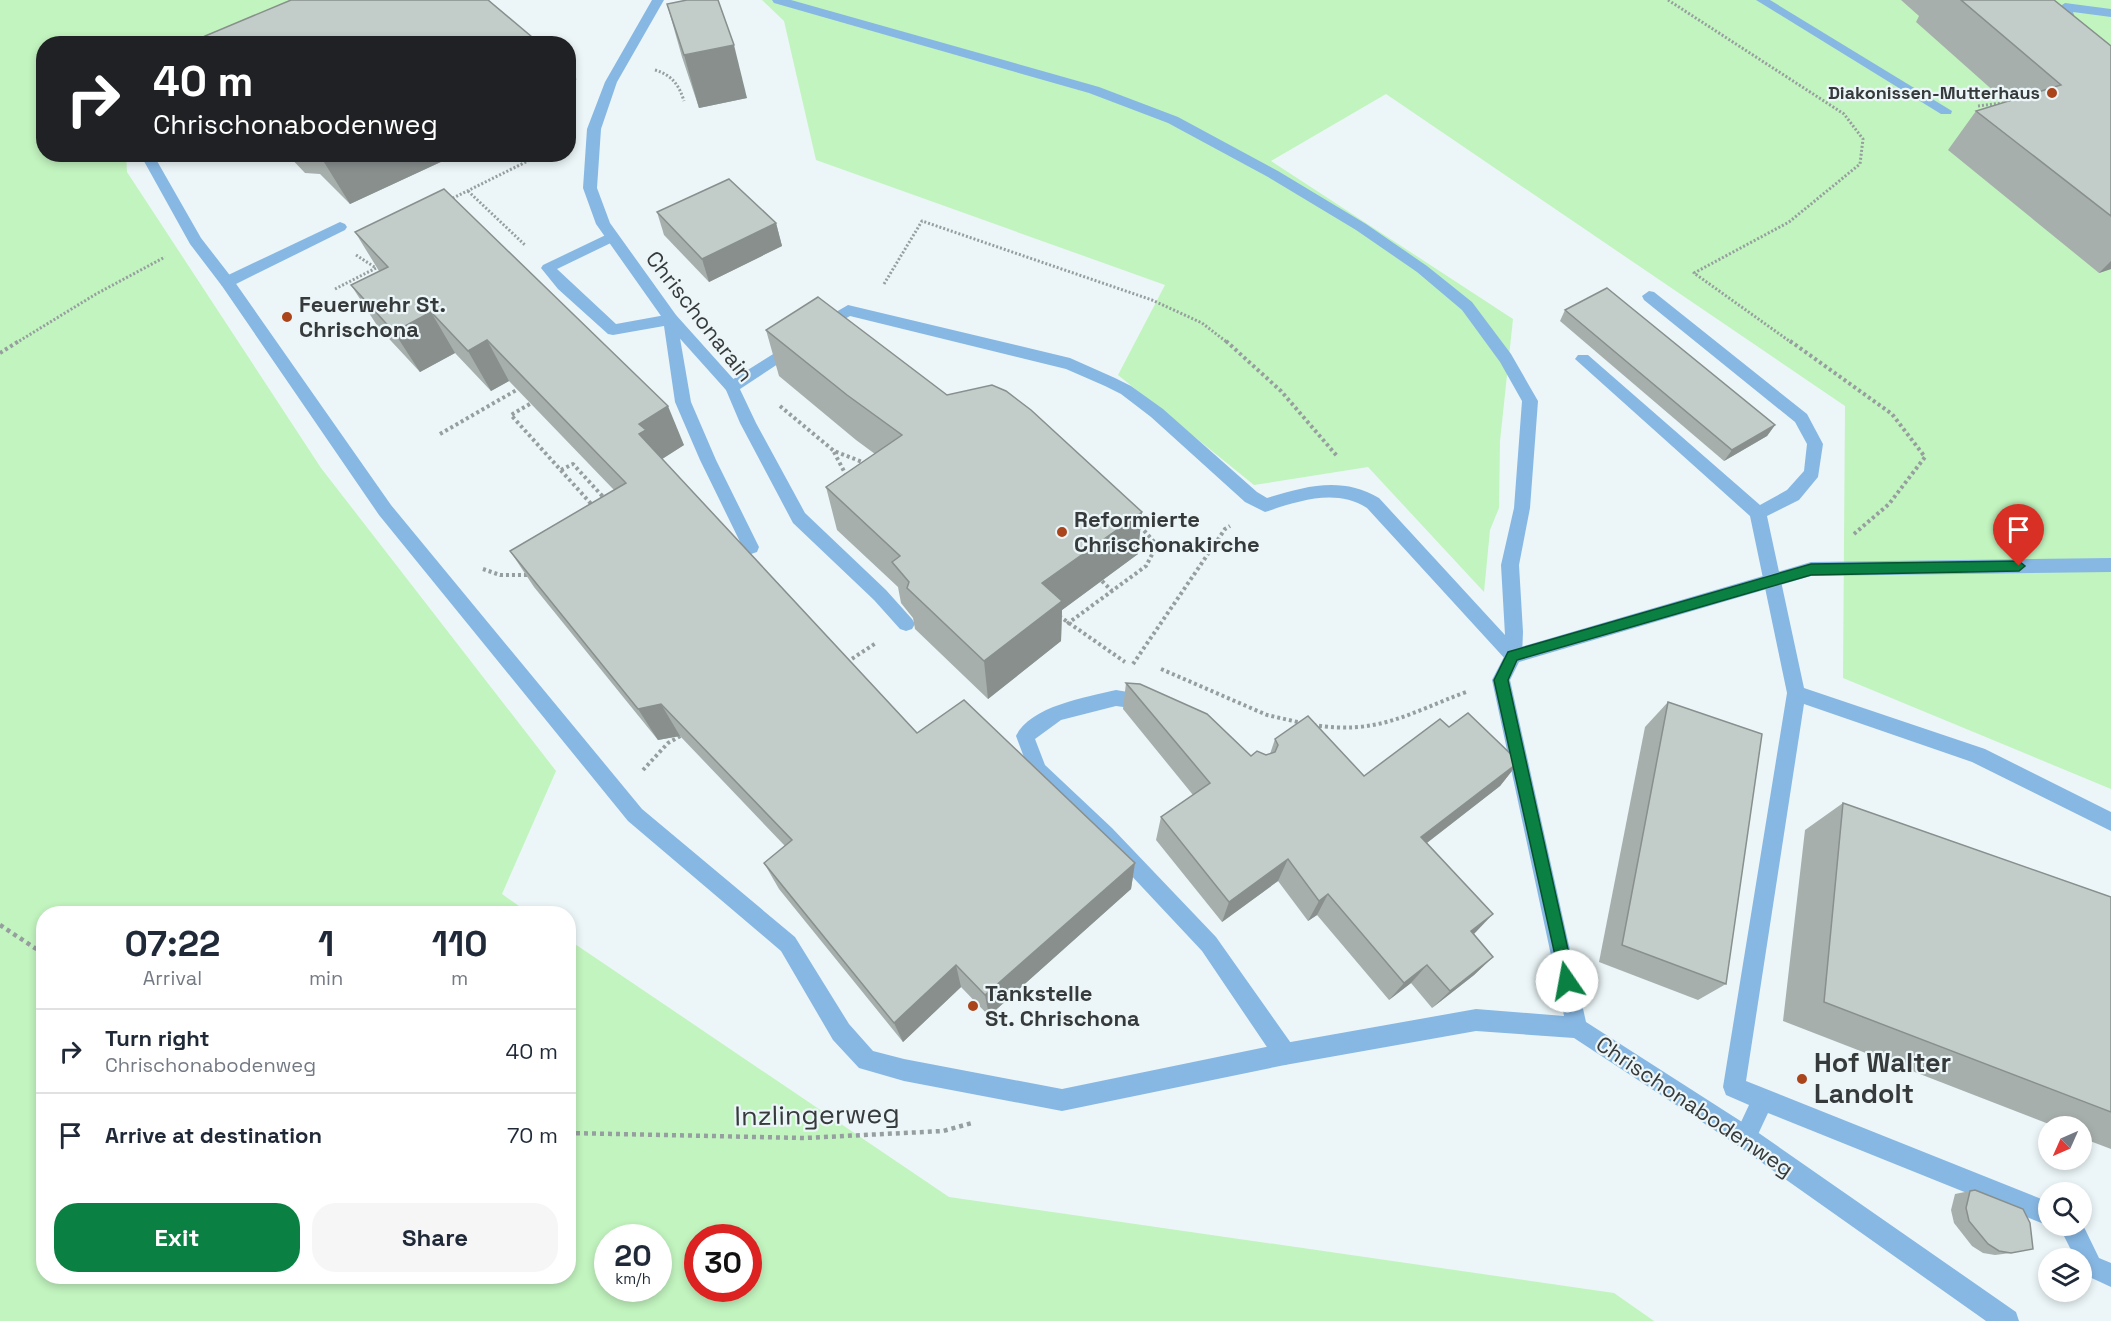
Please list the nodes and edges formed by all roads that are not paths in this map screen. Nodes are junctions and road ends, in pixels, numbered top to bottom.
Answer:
1 (658, 0) edge
2 (778, 0) edge
3 (1762, 0) edge
4 (2061, 3) edge
5 (2111, 13) edge
6 (2084, 45) edge
7 (1946, 111) road end
8 (151, 162) edge
9 (340, 227) dead end
10 (612, 237) junction
11 (227, 282) junction
12 (1649, 296) dead end
13 (671, 319) junction
14 (1583, 359) dead end
15 (732, 387) junction
16 (1758, 513) junction
17 (751, 547) dead end
18 (2111, 565) edge
19 (1774, 580) junction
20 (906, 624) edge
21 (1513, 656) junction
22 (1796, 693) junction
23 (1168, 706) edge
24 (2111, 822) edge
25 (1577, 1028) junction
26 (1285, 1054) junction
27 (1762, 1100) junction
28 (1745, 1137) junction
29 (2038, 1210) edge
30 (2076, 1236) edge
31 (2111, 1275) edge
32 (2007, 1321) edge

1 - 10 street, Chrischonarain
2 - 21 street
3 - 7 street
4 - 5 street
4 - 6 street
8 - 11 street
9 - 11 street
10 - 13 street, Chrischonarain
10 - 13 street
11 - 26 street
12 - 16 street
13 - 15 street, Chrischonarain
13 - 17 street
14 - 16 street
15 - 20 street, Chrischonarain
15 - 21 street
16 - 19 street
18 - 19 street
19 - 21 street
19 - 22 street
21 - 25 street, Chrischonabodenweg
22 - 24 street
22 - 27 street
23 - 26 street
25 - 26 street
25 - 28 street, Chrischonabodenweg
27 - 28 street
27 - 29 street
28 - 32 street, Chrischonabodenweg
30 - 31 street

